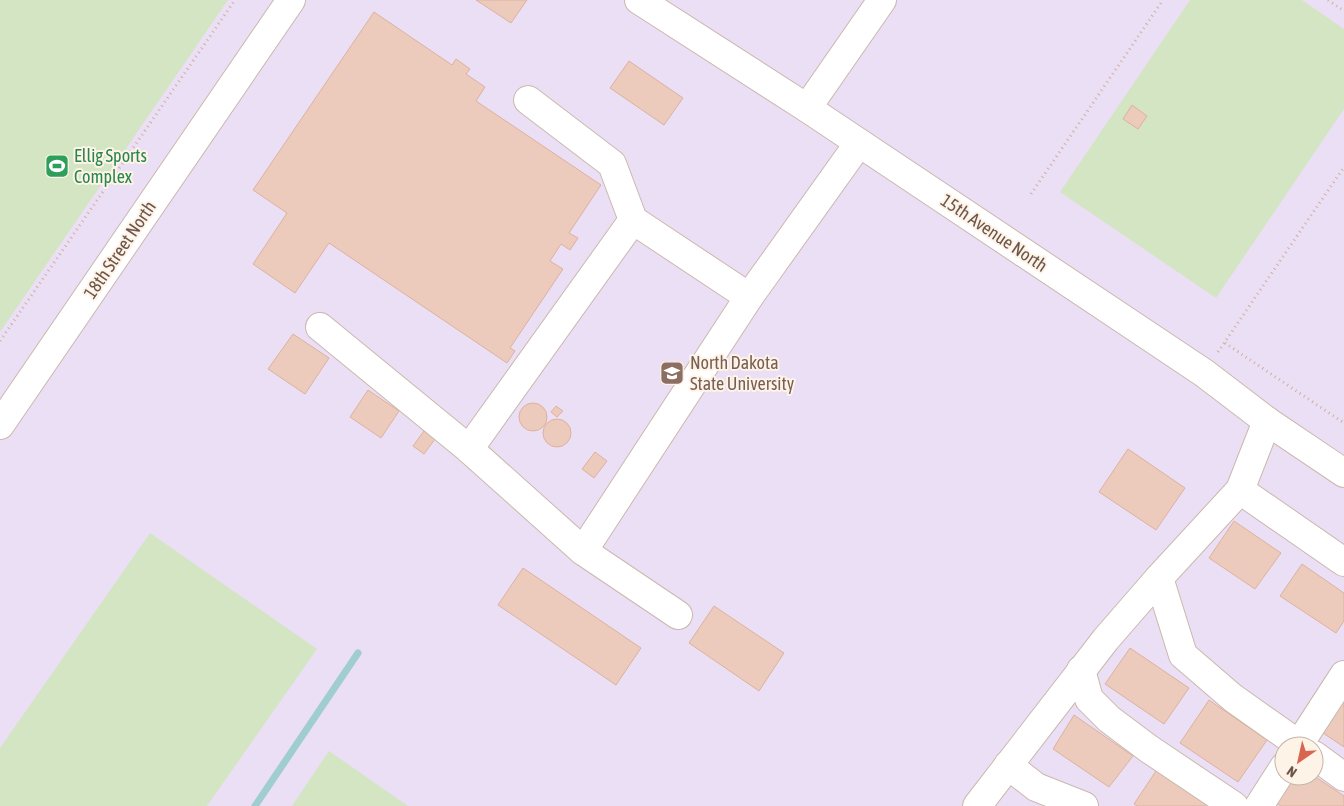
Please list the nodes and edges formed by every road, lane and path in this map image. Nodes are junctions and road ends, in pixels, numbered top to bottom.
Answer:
1 (235, 0) edge
2 (291, 0) edge
3 (639, 0) edge
4 (882, 0) edge
5 (1163, 0) edge
6 (1328, 0) edge
7 (1344, 11) edge
8 (528, 100) dead end
9 (807, 108) junction
10 (859, 144) junction
11 (1344, 167) edge
12 (1031, 194) dead end
13 (633, 220) junction
14 (749, 297) junction
15 (320, 327) dead end
16 (0, 341) edge
17 (1225, 343) junction
18 (1204, 373) junction
19 (1267, 420) junction
20 (1344, 423) edge
21 (0, 425) edge
22 (469, 449) junction
23 (1344, 474) edge
24 (1240, 490) junction
25 (583, 551) junction
26 (1344, 562) edge
27 (1159, 578) junction
28 (678, 615) dead end
29 (1081, 670) junction
30 (1343, 677) edge
31 (1286, 736) edge
32 (1310, 736) edge
33 (1324, 763) edge
34 (1008, 764) junction
35 (1344, 777) edge
36 (1274, 782) edge
37 (977, 806) edge
38 (1084, 806) edge
39 (1234, 806) edge
40 (1258, 806) edge

1 - 16 path
2 - 21 street, 18th Street North
3 - 9 street, 15th Avenue North
4 - 9 street
5 - 12 path
6 - 7 path
8 - 13 street
9 - 10 street, 15th Avenue North
10 - 14 street
10 - 18 street, 15th Avenue North
11 - 17 path
13 - 14 street
13 - 22 street
14 - 25 street
15 - 22 street
17 - 18 path
17 - 20 path
18 - 19 street, 15th Avenue North
19 - 23 street, 15th Avenue North
19 - 24 street
22 - 25 street
24 - 26 street
24 - 27 street
25 - 28 street
27 - 29 street
27 - 31 street
29 - 34 street
29 - 39 street
30 - 32 street
33 - 35 street
34 - 37 street
34 - 38 street
36 - 40 street

